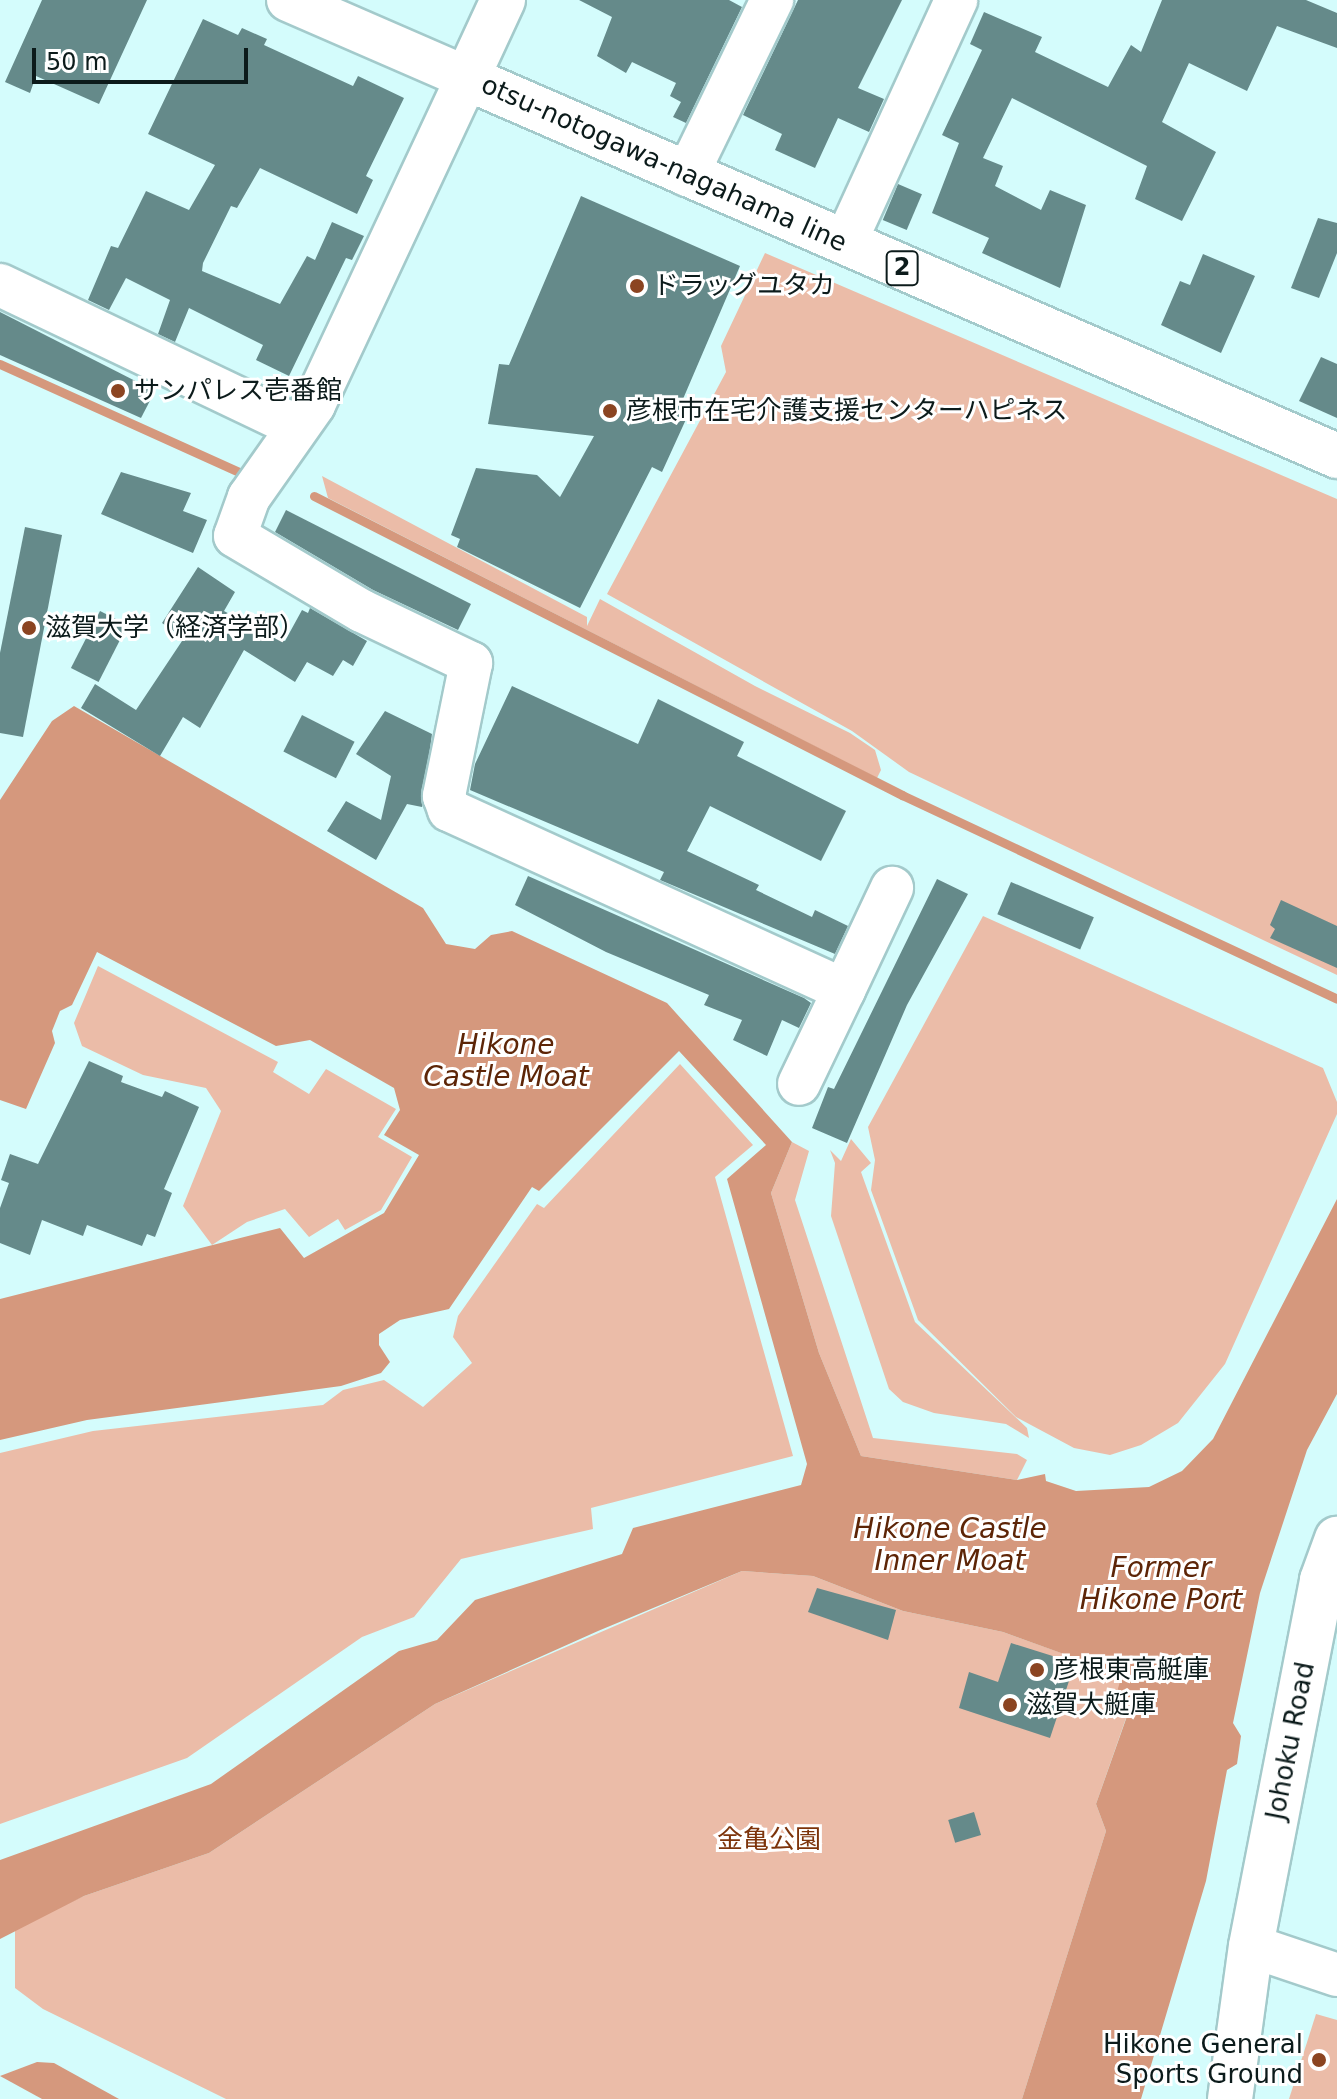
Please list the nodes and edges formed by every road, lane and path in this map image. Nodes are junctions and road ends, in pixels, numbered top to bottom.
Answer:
1 (288, 0) edge
2 (503, 0) edge
3 (772, 0) edge
4 (956, 0) edge
5 (467, 78) junction
6 (687, 175) junction
7 (845, 243) junction
8 (0, 285) edge
9 (295, 426) junction
10 (1337, 456) edge
11 (892, 888) dead end
12 (844, 990) junction
13 (799, 1084) dead end
14 (1337, 1539) edge
15 (1251, 1946) junction
16 (1337, 1975) edge
17 (1206, 2099) edge
18 (1230, 2099) edge

1 - 5 street
2 - 5 main road, otsu-notogawa-nagahama line
3 - 6 street
4 - 7 street
5 - 6 main road, otsu-notogawa-nagahama line / 2
5 - 9 street
6 - 7 main road, otsu-notogawa-nagahama line / 2
7 - 10 main road, otsu-notogawa-nagahama line / 2
8 - 9 street
9 - 12 street
11 - 12 street
12 - 13 street
14 - 15 main road, Johoku Road
15 - 16 street
15 - 17 main road, Johoku Road
15 - 18 main road, Johoku Road

